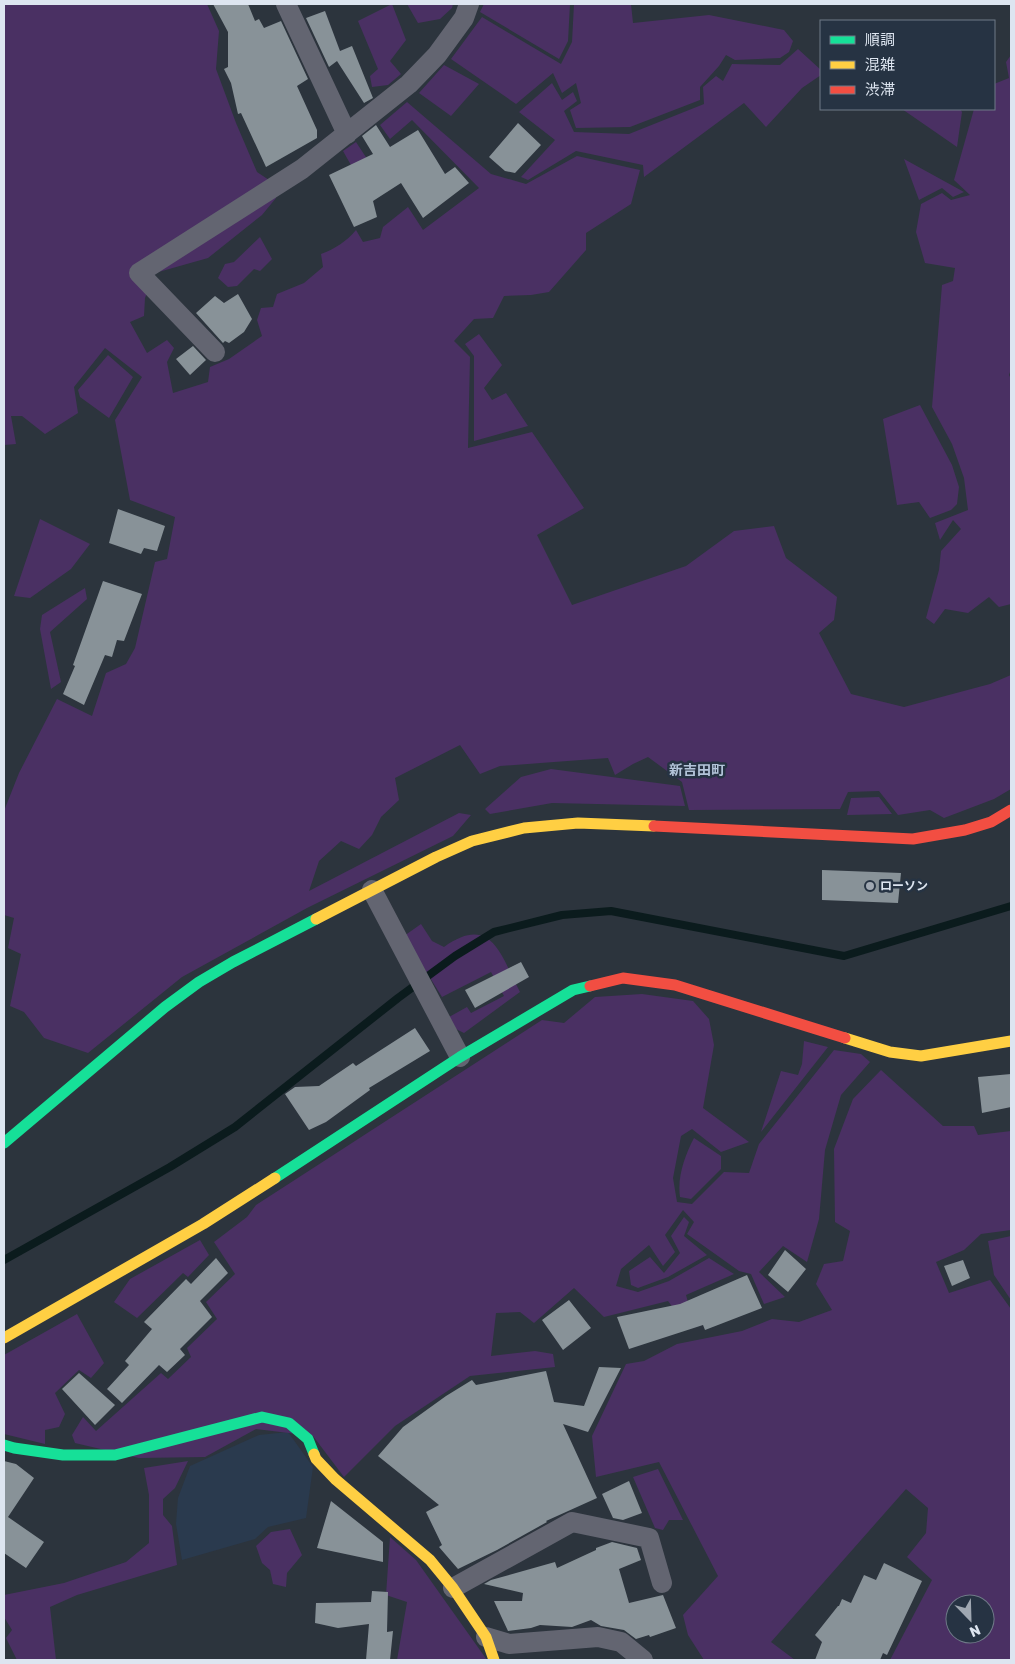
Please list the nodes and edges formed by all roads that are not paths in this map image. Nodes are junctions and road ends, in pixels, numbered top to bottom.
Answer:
1 (286, 4) edge
2 (469, 4) edge
3 (347, 134) junction
4 (215, 352) dead end
5 (1011, 810) edge
6 (372, 890) junction
7 (1011, 1041) edge
8 (460, 1057) junction
9 (4, 1143) edge
10 (4, 1338) edge
11 (4, 1445) edge
12 (662, 1583) dead end
13 (453, 1588) junction
14 (486, 1637) junction
15 (494, 1660) edge
16 (643, 1660) edge

1 - 3 street
2 - 3 street
3 - 4 street
5 - 6 street
6 - 8 street
6 - 9 street
7 - 8 street
8 - 10 street
11 - 13 street
12 - 13 street
13 - 14 street
14 - 15 street
14 - 16 street

